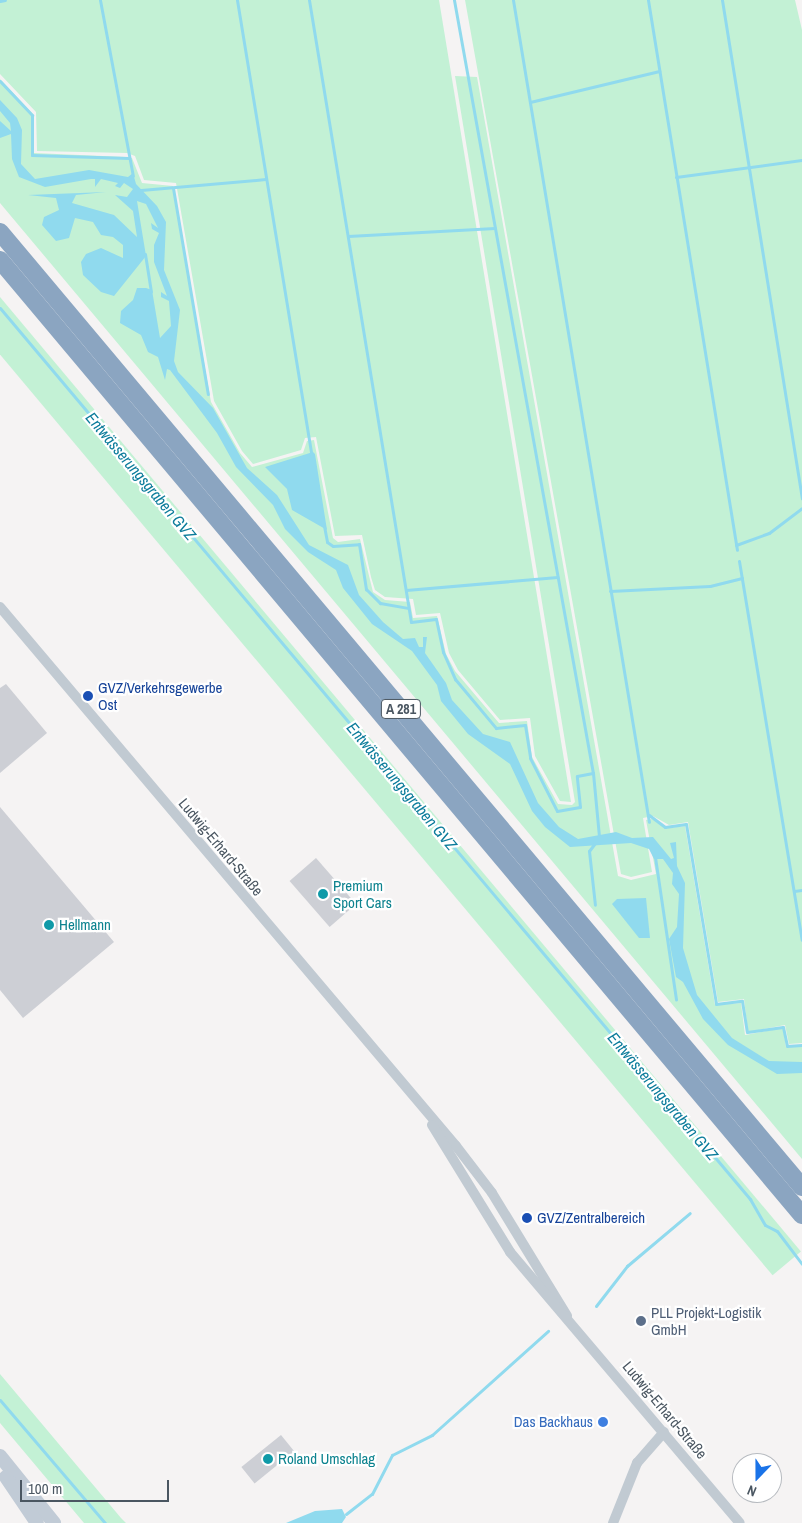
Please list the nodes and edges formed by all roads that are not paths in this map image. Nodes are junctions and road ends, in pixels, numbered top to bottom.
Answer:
1 (0, 232) edge
2 (0, 260) edge
3 (0, 607) edge
4 (419, 1105) junction
5 (802, 1187) edge
6 (802, 1215) edge
7 (567, 1316) junction
8 (664, 1432) junction
9 (0, 1456) edge
10 (0, 1468) edge
11 (37, 1523) edge
12 (54, 1523) edge
13 (613, 1523) edge
14 (740, 1523) edge

1 - 5 highway, A 281
2 - 6 highway, A 281
3 - 4 street, Ludwig-Erhard-Straße
4 - 7 street, Ludwig-Erhard-Straße
4 - 7 street, Ludwig-Erhard-Straße
7 - 8 street, Ludwig-Erhard-Straße
8 - 13 street
8 - 14 street, Ludwig-Erhard-Straße
9 - 12 street
10 - 11 street

